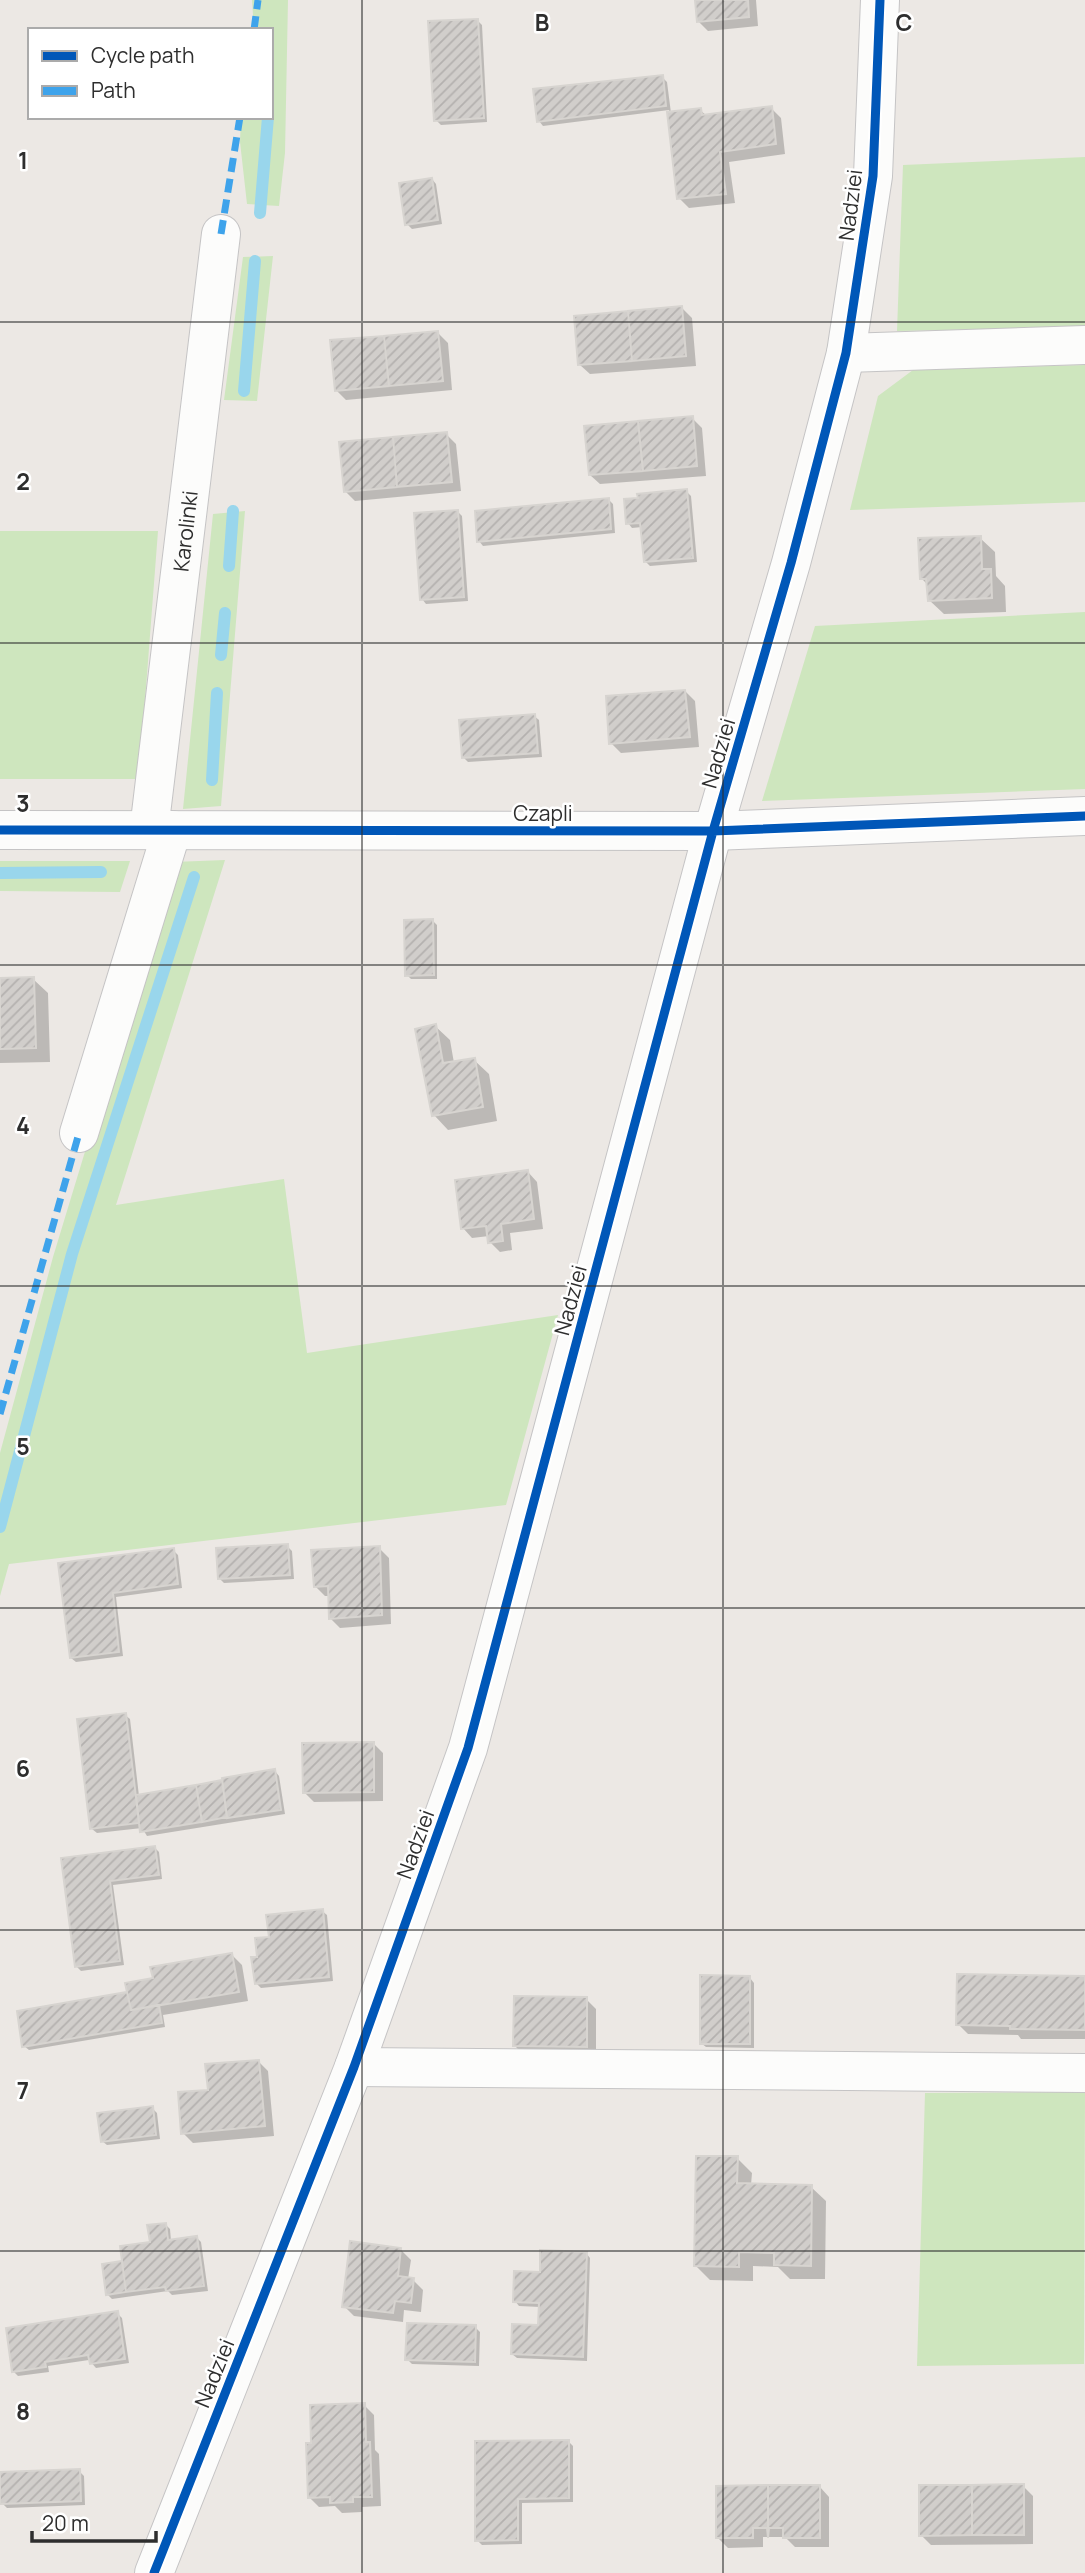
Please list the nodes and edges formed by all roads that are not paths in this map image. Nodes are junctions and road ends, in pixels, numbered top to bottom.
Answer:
1 (880, 0) edge
2 (221, 234) dead end
3 (1085, 345) edge
4 (846, 352) junction
5 (1085, 816) edge
6 (0, 830) edge
7 (161, 830) junction
8 (713, 831) junction
9 (79, 1133) dead end
10 (354, 2067) junction
11 (1085, 2073) edge
12 (154, 2573) edge

1 - 4 street, Nadziei
2 - 7 street, Karolinki
3 - 4 street
4 - 8 street, Nadziei
5 - 8 street, Czapli
6 - 7 street, Czapli
7 - 8 street, Czapli
7 - 9 street, Karolinki
8 - 10 street, Nadziei
10 - 11 street
10 - 12 street, Nadziei

